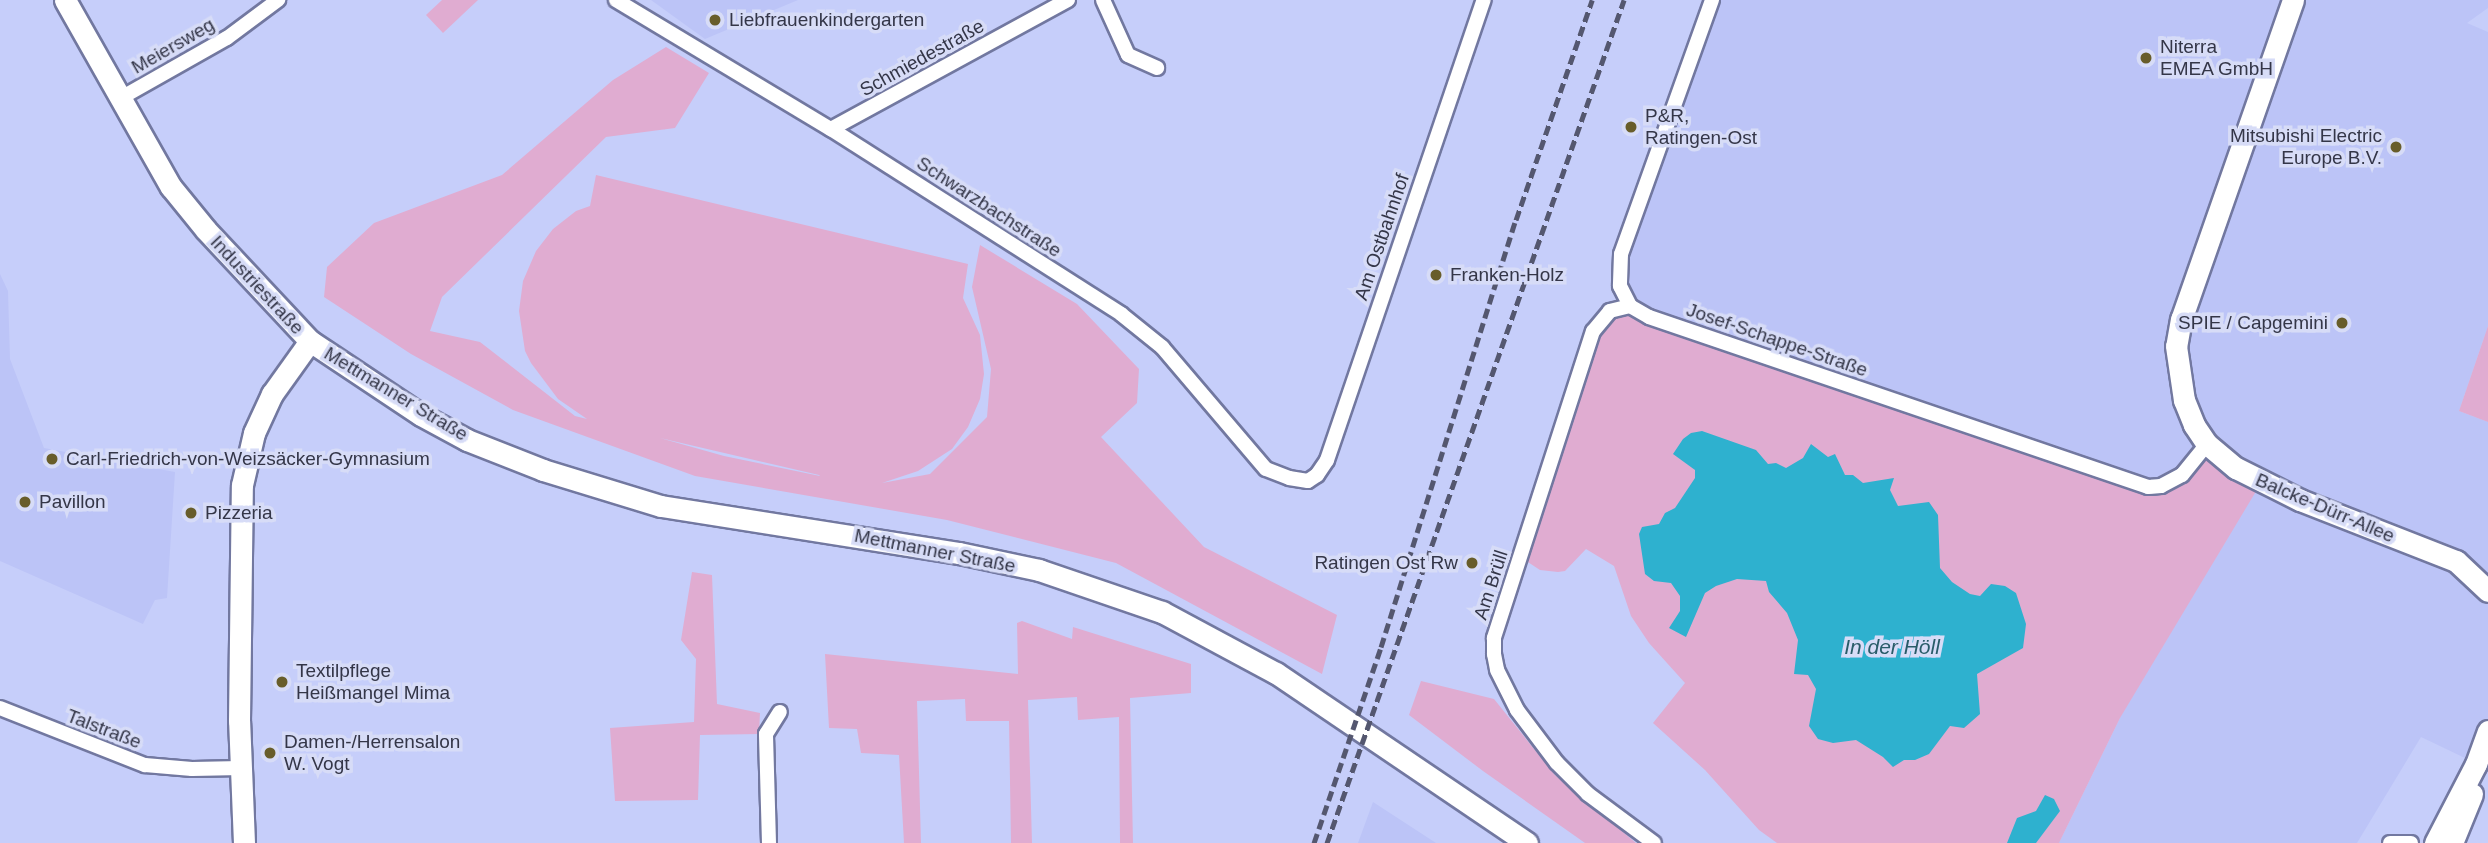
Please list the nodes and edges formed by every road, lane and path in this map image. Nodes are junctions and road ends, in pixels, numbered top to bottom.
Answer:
1 (65, 0) edge
2 (278, 0) edge
3 (616, 0) edge
4 (1068, 0) edge
5 (1103, 0) edge
6 (1484, 0) edge
7 (1712, 0) edge
8 (2293, 0) edge
9 (1157, 68) dead end
10 (119, 99) junction
11 (831, 129) junction
12 (1630, 306) junction
13 (310, 341) junction
14 (2207, 444) junction
15 (1308, 481) joint
16 (2488, 591) edge
17 (0, 708) edge
18 (780, 712) dead end
19 (2488, 731) edge
20 (2482, 766) edge
21 (241, 768) junction
22 (244, 843) edge
23 (769, 843) edge
24 (1527, 843) edge
25 (1654, 843) edge
26 (2390, 843) edge
27 (2411, 843) edge
28 (2434, 843) edge
29 (2452, 843) edge

1 - 10 main road, Industriestraße
2 - 10 street, Meiersweg
3 - 11 street, Schwarzbachstraße
4 - 11 street, Schmiedestraße
5 - 9 street
6 - 15 street, Am Ostbahnhof
7 - 12 street
8 - 14 main road, Balcke-Dürr-Allee
10 - 13 main road, Industriestraße
11 - 15 street, Schwarzbachstraße
12 - 14 street, Josef-Schappe-Straße
12 - 25 street, Am Brüll
13 - 21 main road, Industriestraße
13 - 24 main road, Mettmanner Straße
14 - 16 main road, Balcke-Dürr-Allee
17 - 21 street, Talstraße
18 - 23 street
19 - 20 main road
20 - 28 main road
20 - 29 main road
21 - 22 main road, Industriestraße
26 - 27 street

